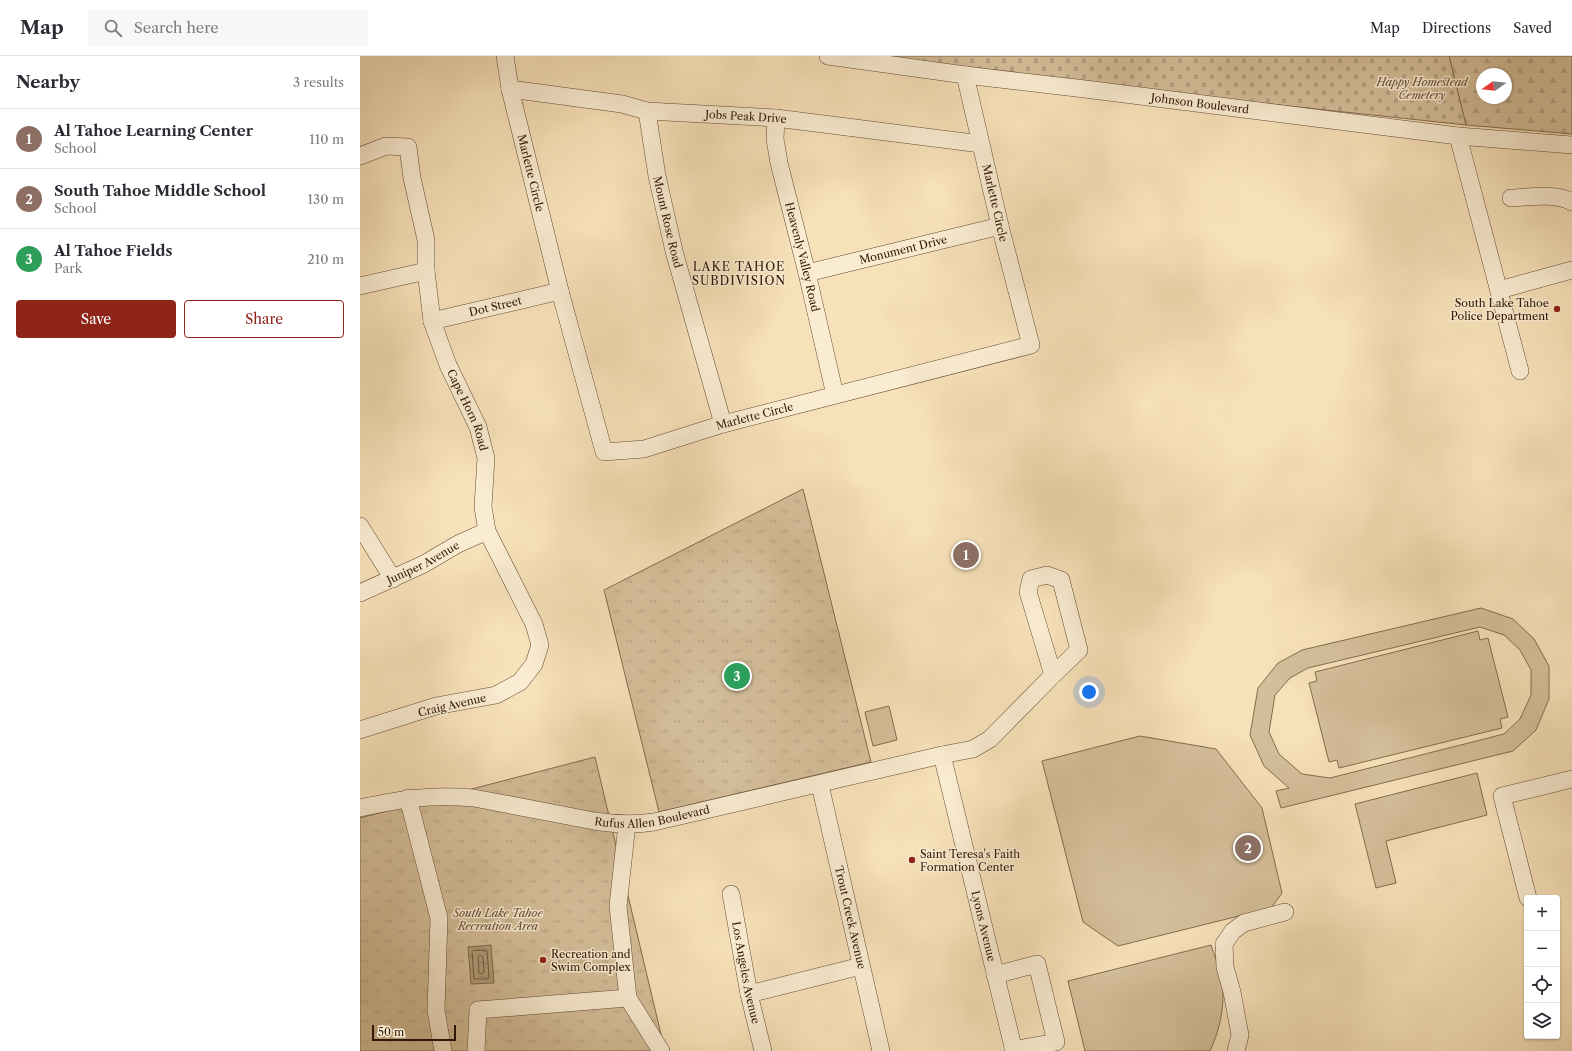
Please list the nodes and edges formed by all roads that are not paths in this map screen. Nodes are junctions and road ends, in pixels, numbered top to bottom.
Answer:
1 (505, 56) edge
2 (828, 56) edge
3 (965, 75) junction
4 (510, 89) junction
5 (647, 111) junction
6 (776, 118) junction
7 (1458, 136) junction
8 (981, 144) junction
9 (1572, 145) edge
10 (360, 156) edge
11 (1511, 198) dead end
12 (1572, 202) edge
13 (1000, 226) junction
14 (1572, 270) edge
15 (426, 271) junction
16 (807, 273) junction
17 (360, 286) edge
18 (1499, 290) junction
19 (560, 291) junction
20 (432, 321) junction
21 (1520, 371) dead end
22 (834, 395) junction
23 (723, 424) junction
24 (360, 526) edge
25 (487, 532) junction
26 (393, 579) junction
27 (360, 593) edge
28 (534, 664) joint
29 (1053, 675) junction
30 (360, 730) edge
31 (942, 755) junction
32 (1572, 779) edge
33 (820, 785) junction
34 (408, 798) junction
35 (360, 808) edge
36 (627, 824) junction
37 (731, 894) dead end
38 (1527, 895) edge
39 (1284, 912) dead end
40 (861, 966) junction
41 (995, 975) junction
42 (749, 994) junction
43 (628, 998) junction
44 (443, 1051) edge
45 (476, 1051) edge
46 (661, 1051) edge
47 (763, 1051) edge
48 (881, 1051) edge
49 (1014, 1051) edge
50 (1236, 1051) edge

1 - 4 street, Marlette Circle
2 - 3 street, Johnson Boulevard
3 - 7 street, Johnson Boulevard
3 - 8 street, Marlette Circle
4 - 5 street, Jobs Peak Drive
4 - 19 street, Marlette Circle
5 - 6 street, Jobs Peak Drive
5 - 23 street, Mount Rose Road
6 - 8 street, Jobs Peak Drive
6 - 16 street, Heavenly Valley Road
7 - 9 street, Johnson Boulevard
7 - 18 street
8 - 13 street, Marlette Circle
10 - 15 street, Cape Horn Road
11 - 12 street
13 - 16 street, Monument Drive
13 - 22 street, Marlette Circle
14 - 18 street
15 - 17 street
15 - 20 street, Cape Horn Road
16 - 22 street, Heavenly Valley Road
18 - 21 street
19 - 20 street, Dot Street
19 - 23 street, Marlette Circle
20 - 25 street, Cape Horn Road
22 - 23 street, Marlette Circle
24 - 26 street
25 - 26 street, Juniper Avenue
25 - 28 street, Cape Horn Road
26 - 27 street, Juniper Avenue
28 - 30 street, Craig Avenue
29 - 29 street, Rufus Allen Boulevard
29 - 31 street, Rufus Allen Boulevard
31 - 33 street, Rufus Allen Boulevard
31 - 41 street, Lyons Avenue
32 - 38 street
33 - 36 street, Rufus Allen Boulevard
33 - 40 street, Trout Creek Avenue
34 - 35 street, Rufus Allen Boulevard
34 - 36 street, Rufus Allen Boulevard
34 - 44 street
36 - 43 street
37 - 42 street, Los Angeles Avenue
39 - 50 street
40 - 42 street
40 - 48 street, Trout Creek Avenue
41 - 49 street, Lyons Avenue
41 - 49 street
42 - 47 street, Los Angeles Avenue
43 - 45 street
43 - 46 street

